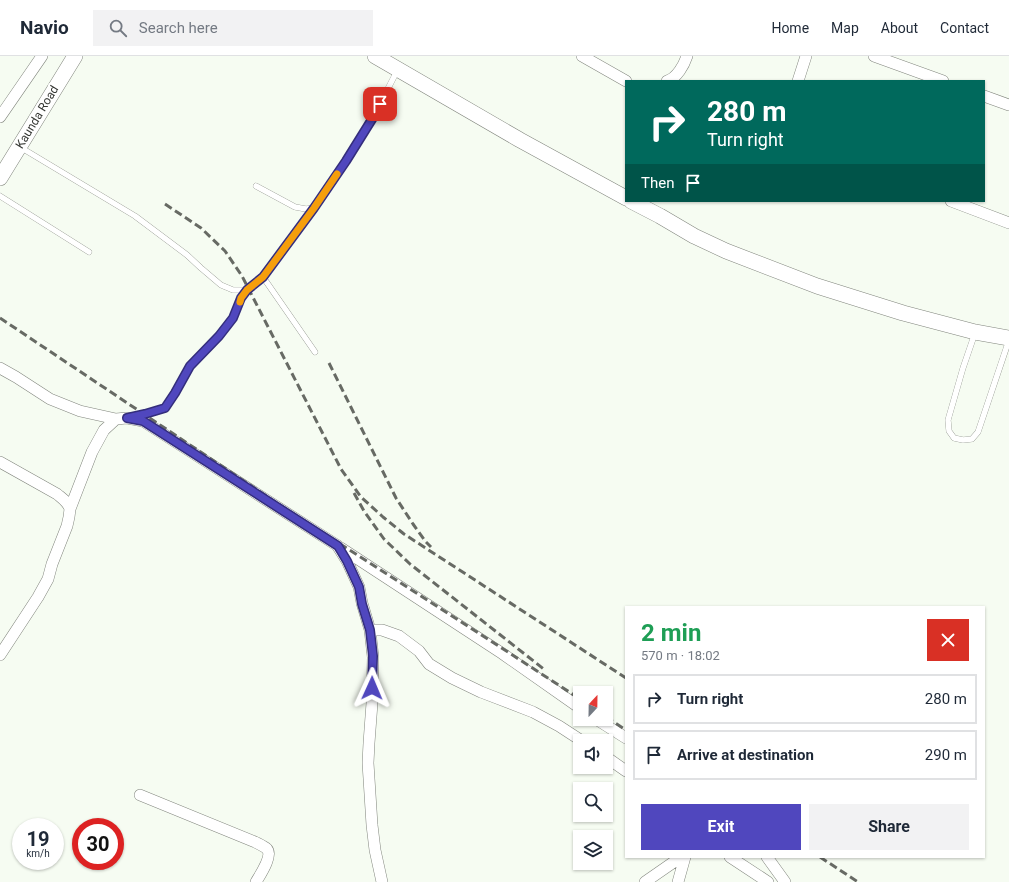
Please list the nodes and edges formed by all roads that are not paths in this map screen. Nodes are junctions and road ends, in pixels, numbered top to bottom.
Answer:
1 (42, 56) edge
2 (75, 56) edge
3 (375, 56) edge
4 (582, 56) edge
5 (687, 56) edge
6 (806, 56) edge
7 (874, 56) edge
8 (399, 69) junction
9 (670, 80) edge
10 (798, 80) edge
11 (940, 80) edge
12 (625, 81) edge
13 (985, 96) edge
14 (1009, 105) edge
15 (0, 117) edge
16 (19, 146) junction
17 (0, 178) edge
18 (256, 186) dead end
19 (0, 196) edge
20 (625, 197) edge
21 (633, 202) edge
22 (954, 202) edge
23 (314, 208) junction
24 (1009, 224) edge
25 (89, 252) dead end
26 (263, 277) junction
27 (247, 290) junction
28 (975, 332) junction
29 (1009, 339) edge
30 (315, 352) dead end
31 (0, 368) edge
32 (122, 418) junction
33 (0, 462) edge
34 (70, 509) junction
35 (338, 546) junction
36 (370, 630) junction
37 (0, 655) edge
38 (573, 703) edge
39 (607, 726) edge
40 (573, 735) edge
41 (625, 737) edge
42 (613, 762) edge
43 (625, 771) edge
44 (140, 795) dead end
45 (680, 858) edge
46 (685, 858) edge
47 (732, 858) edge
48 (768, 858) edge
49 (256, 882) edge
50 (382, 882) edge
51 (645, 882) edge
52 (678, 882) edge
53 (768, 882) edge
54 (785, 882) edge

1 - 15 street
2 - 16 main road, Kaunda Road
3 - 8 main road
4 - 12 street
5 - 9 street
6 - 10 street
7 - 11 street
8 - 20 main road
8 - 23 lane
13 - 14 street
16 - 17 main road, Kaunda Road
16 - 27 lane
18 - 23 lane
19 - 25 lane
21 - 28 main road
22 - 24 street
23 - 26 lane
26 - 27 lane
26 - 30 lane
27 - 32 lane
28 - 29 main road
28 - 29 lane
31 - 32 street
32 - 34 street
32 - 35 street
33 - 34 street
34 - 37 street
35 - 36 street
35 - 38 street
36 - 40 street
36 - 50 street
39 - 41 street
42 - 43 street
44 - 49 street
45 - 51 street
46 - 52 street
47 - 53 street
48 - 54 street

